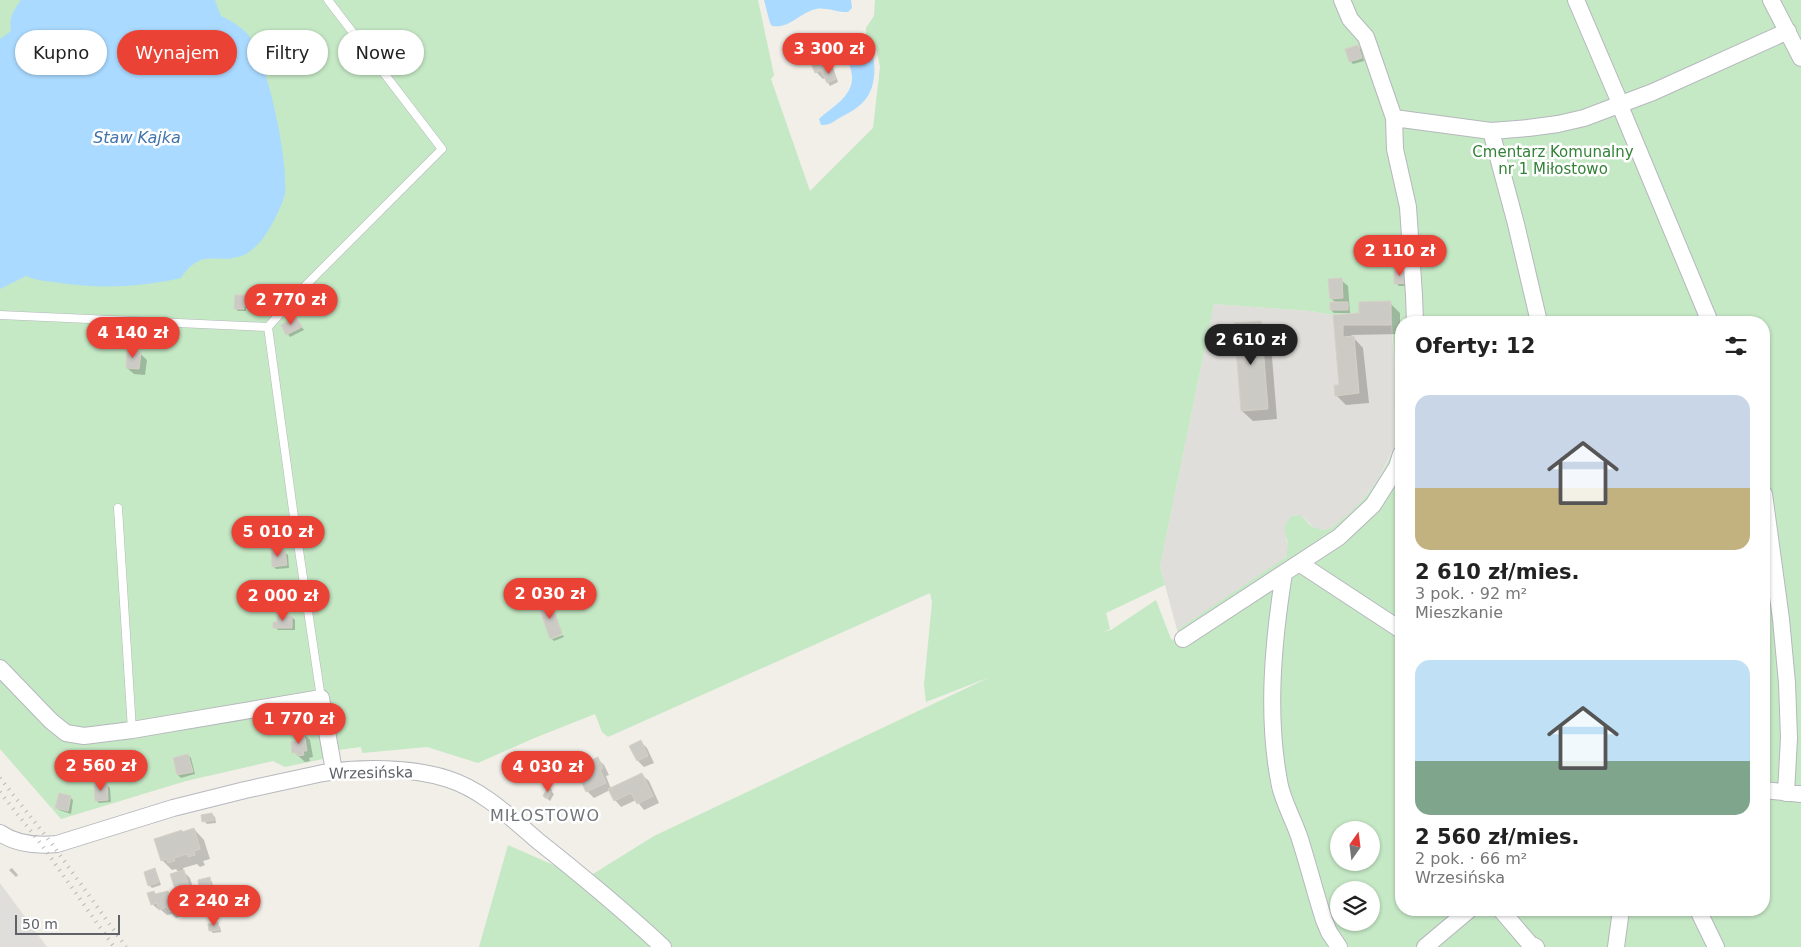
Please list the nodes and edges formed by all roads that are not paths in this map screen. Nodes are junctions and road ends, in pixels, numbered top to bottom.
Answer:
1 (328, 0) edge
2 (1342, 0) edge
3 (1576, 0) edge
4 (1771, 0) edge
5 (1788, 31) junction
6 (1801, 58) edge
7 (1620, 105) junction
8 (1394, 118) junction
9 (1491, 131) junction
10 (0, 315) edge
11 (1415, 316) edge
12 (1538, 316) edge
13 (1708, 316) edge
14 (268, 327) junction
15 (1395, 470) edge
16 (118, 508) dead end
17 (1770, 538) edge
18 (1299, 563) junction
19 (1284, 573) junction
20 (1395, 626) edge
21 (1183, 639) dead end
22 (0, 668) edge
23 (322, 698) junction
24 (132, 730) junction
25 (334, 771) junction
26 (1770, 791) edge
27 (1794, 793) edge
28 (0, 833) edge
29 (1462, 916) edge
30 (1506, 916) edge
31 (1620, 916) edge
32 (1701, 916) edge
33 (663, 947) edge
34 (1340, 947) edge
35 (1425, 947) edge
36 (1536, 947) edge
37 (1616, 947) edge
38 (1716, 947) edge

1 - 14 lane
2 - 8 street
3 - 7 street
4 - 5 street
5 - 6 street
5 - 7 street
7 - 9 street
7 - 13 street
8 - 9 street
8 - 11 street
9 - 12 street
10 - 14 lane
14 - 23 lane
15 - 18 street
16 - 24 lane
17 - 27 street
18 - 19 street
18 - 20 street
19 - 21 street
19 - 34 street
22 - 24 street
23 - 24 street
23 - 25 street
25 - 28 street, Wrzesińska
25 - 33 street, Wrzesińska
26 - 27 street
29 - 35 street
30 - 36 street
31 - 37 street
32 - 38 street

